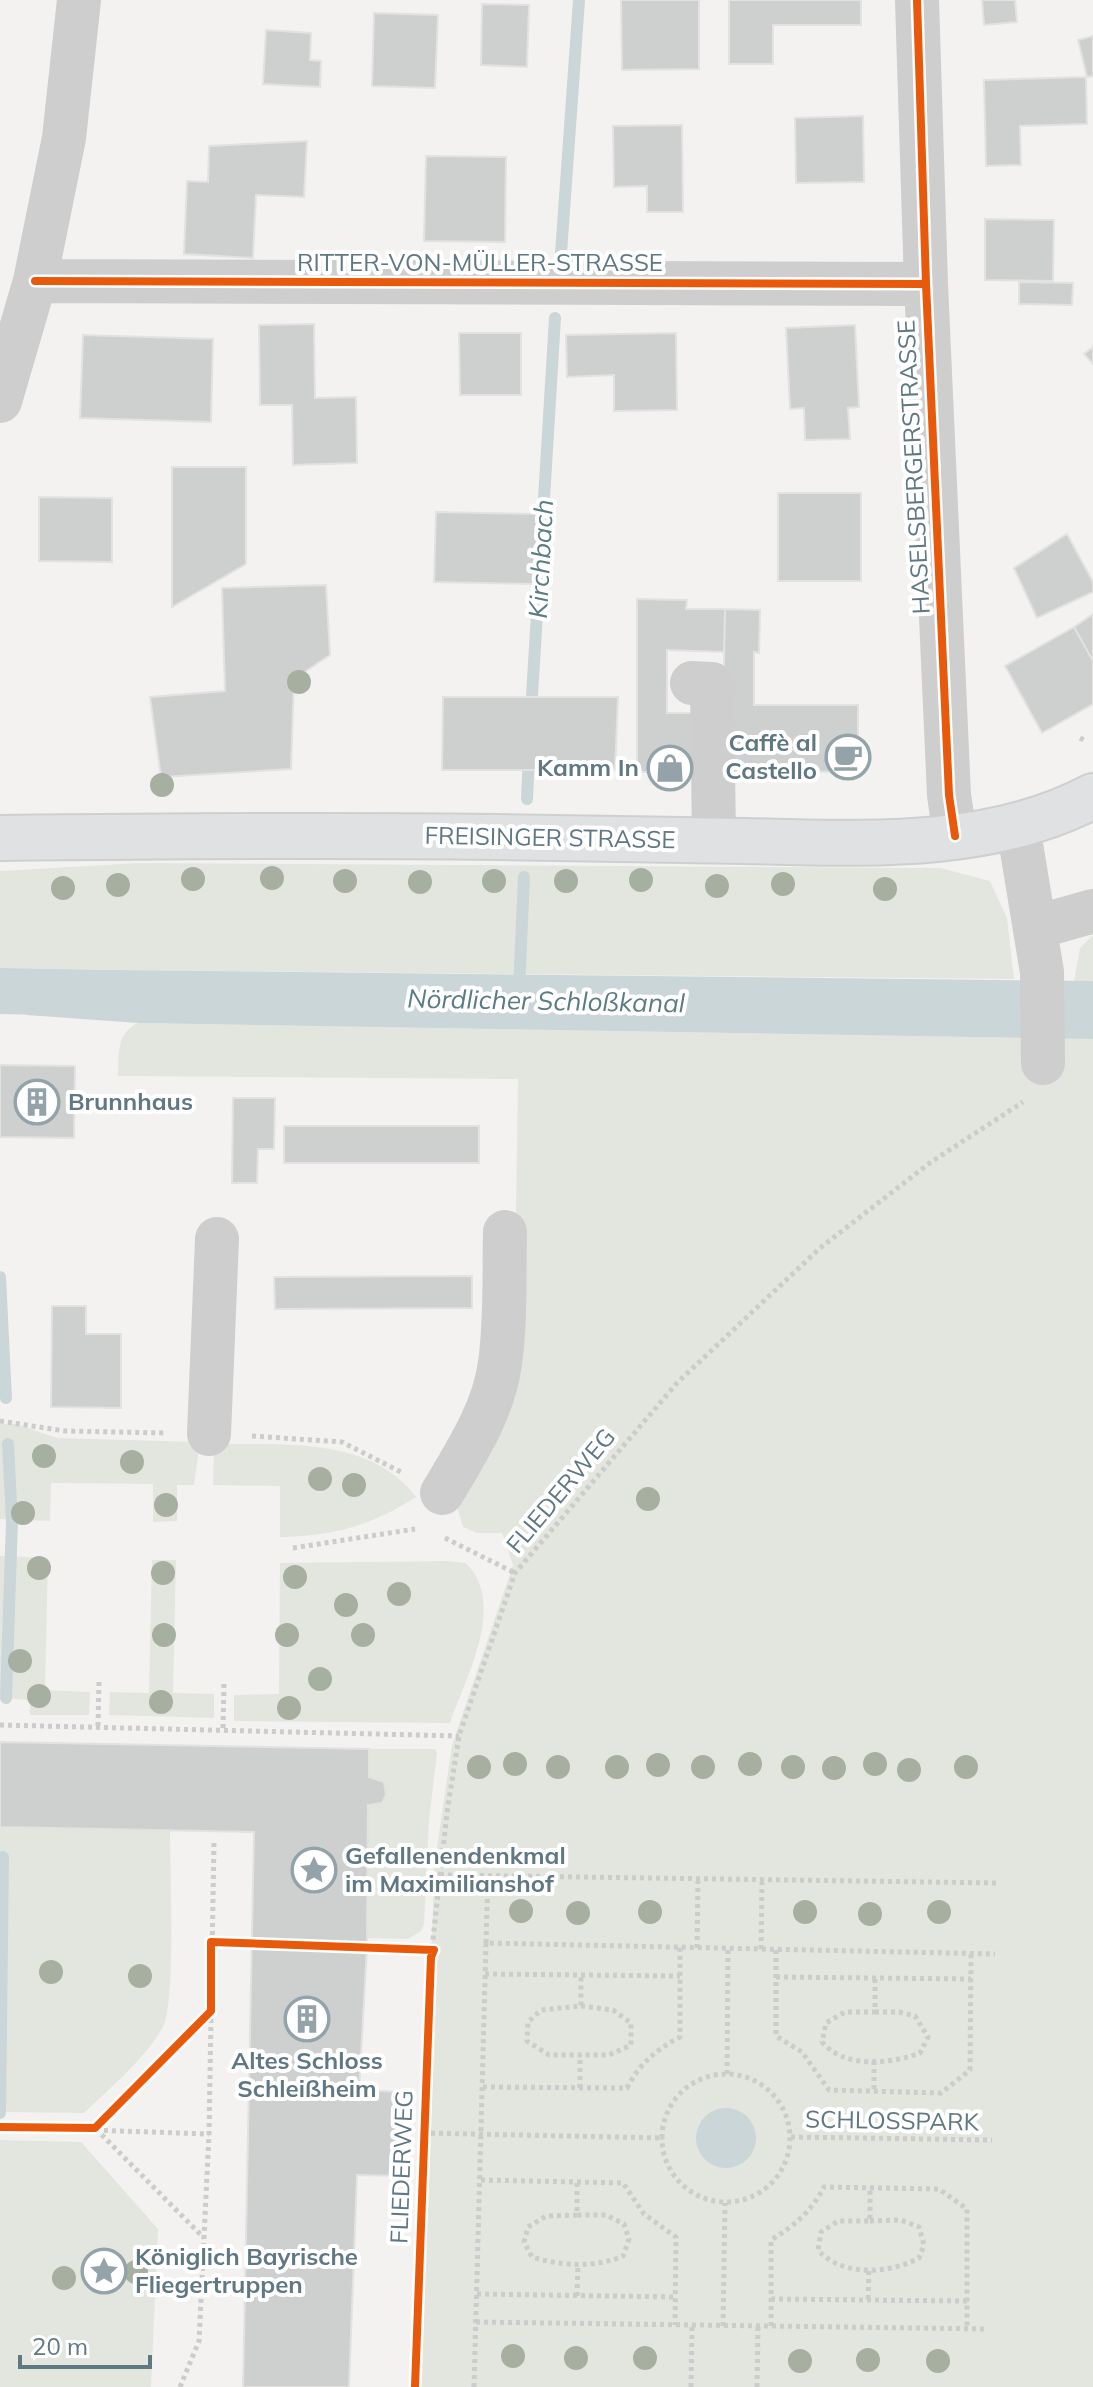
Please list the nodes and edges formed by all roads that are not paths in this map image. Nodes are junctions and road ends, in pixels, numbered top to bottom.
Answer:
1 (79, 0) edge
2 (917, 0) edge
3 (35, 281) junction
4 (926, 284) junction
5 (0, 401) edge
6 (692, 683) dead end
7 (1093, 796) edge
8 (1018, 826) junction
9 (955, 836) junction
10 (0, 838) edge
11 (714, 841) junction
12 (1093, 911) edge
13 (1037, 927) junction
14 (1039, 1071) road end
15 (505, 1232) dead end
16 (217, 1239) dead end
17 (209, 1434) road end
18 (433, 1510) road end

1 - 3 street
2 - 4 street, HASELSBERGERSTRASSE
3 - 4 street, RITTER-VON-MÜLLER-STRASSE
3 - 5 street
4 - 9 street, HASELSBERGERSTRASSE
6 - 11 street
7 - 8 main road, FREISINGER STRASSE
8 - 9 main road, FREISINGER STRASSE
8 - 13 street
9 - 11 main road, FREISINGER STRASSE
10 - 11 main road, FREISINGER STRASSE
12 - 13 street
13 - 14 street
15 - 18 street
16 - 17 street

